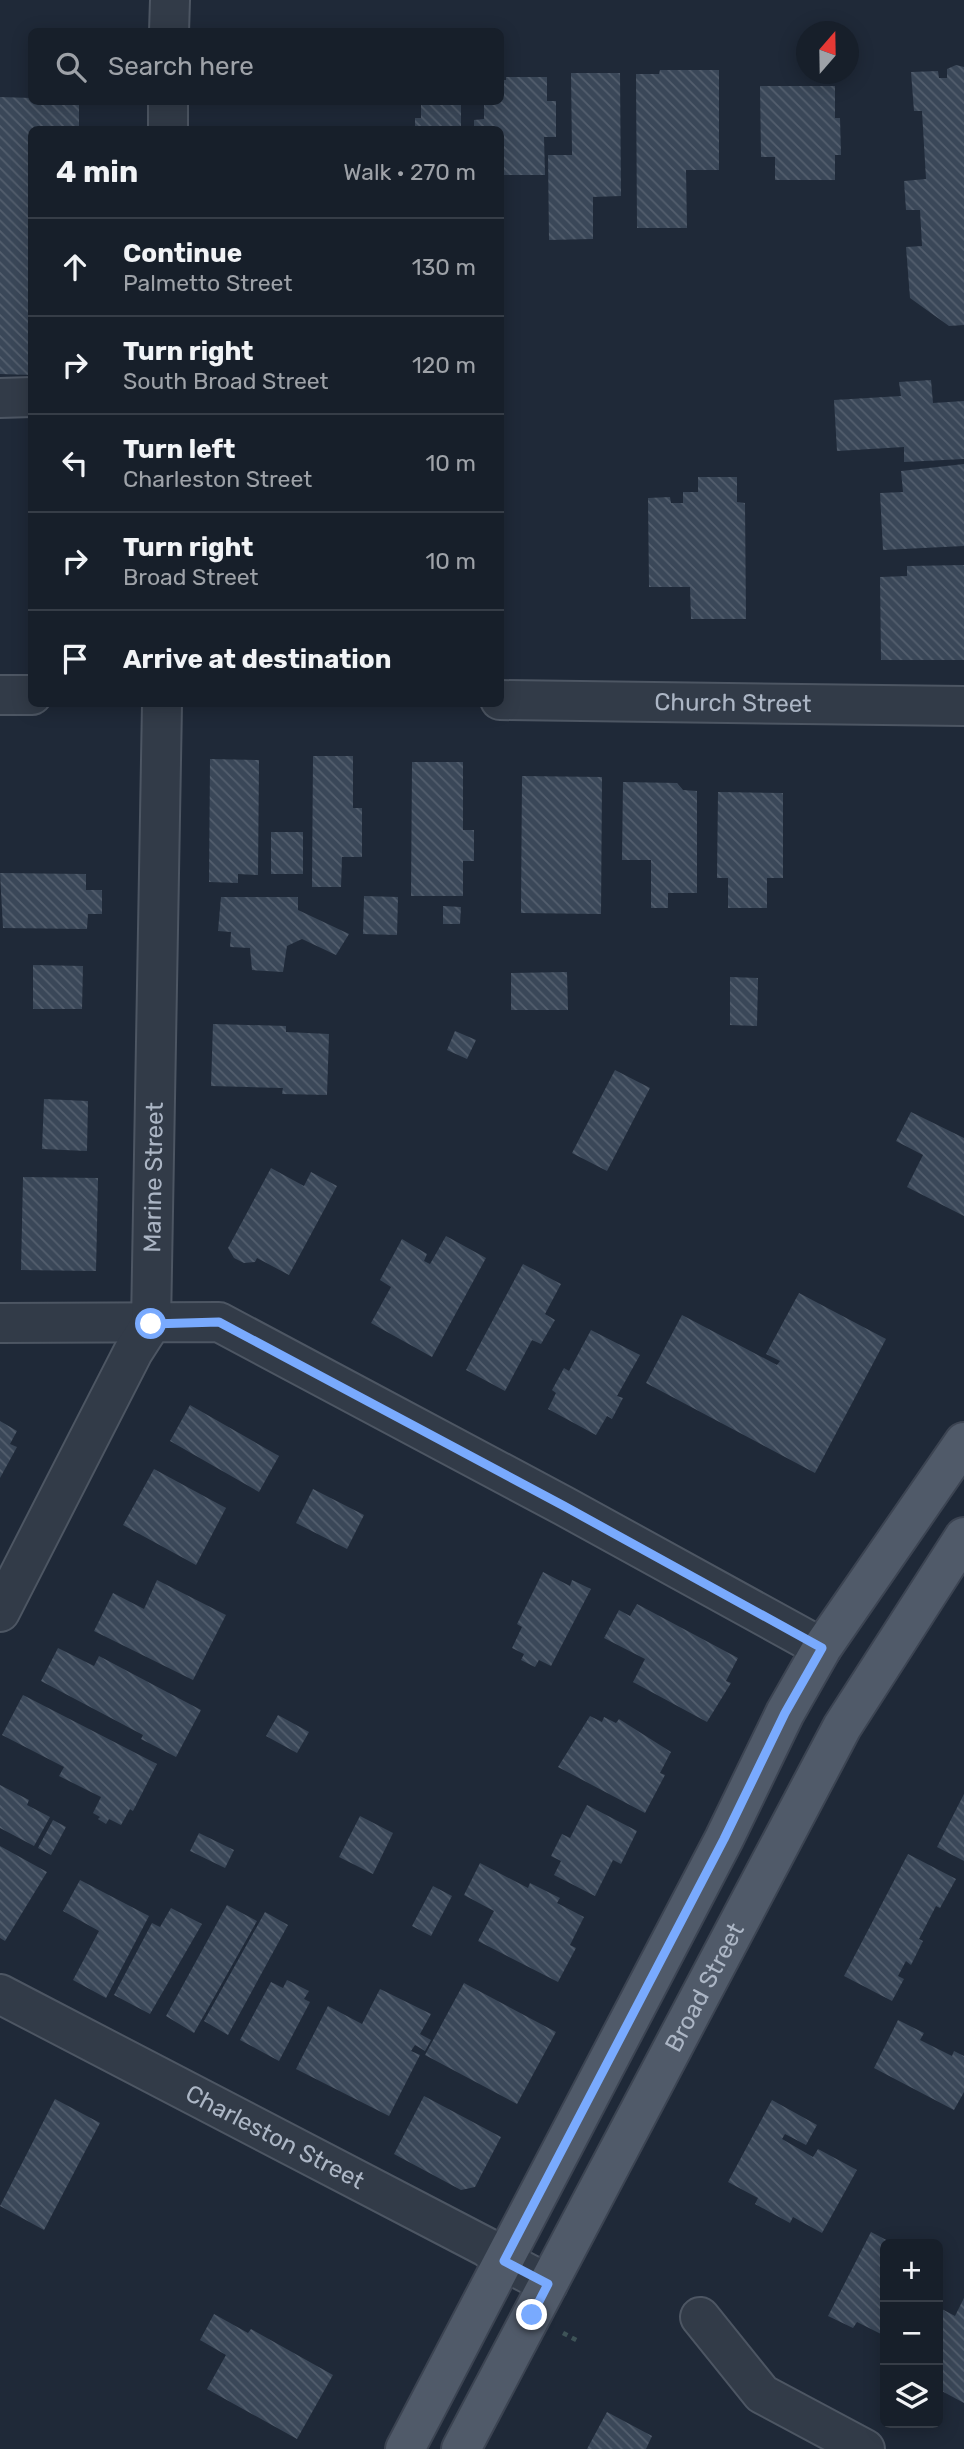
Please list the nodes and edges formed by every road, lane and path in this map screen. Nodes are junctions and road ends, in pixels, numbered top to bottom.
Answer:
1 (170, 0) edge
2 (169, 28) edge
3 (169, 105) edge
4 (168, 126) edge
5 (28, 397) edge
6 (0, 398) edge
7 (0, 695) edge
8 (28, 695) edge
9 (504, 700) edge
10 (964, 706) edge
11 (162, 707) edge
12 (0, 1323) edge
13 (151, 1324) junction
14 (964, 1442) edge
15 (964, 1537) edge
16 (0, 1612) edge
17 (822, 1648) junction
18 (0, 1994) edge
19 (504, 2261) junction
20 (548, 2284) junction
21 (700, 2317) dead end
22 (405, 2449) edge
23 (461, 2449) edge
24 (865, 2449) edge

1 - 2 street
3 - 4 street
5 - 6 street
7 - 8 street
9 - 10 street, Church Street
11 - 13 street, Marine Street
12 - 13 street
13 - 16 street
13 - 17 street
14 - 17 main road
15 - 20 main road, Broad Street
17 - 19 main road
18 - 19 street, Charleston Street
19 - 20 street, Charleston Street
19 - 22 main road
20 - 23 main road, Broad Street
21 - 24 street

